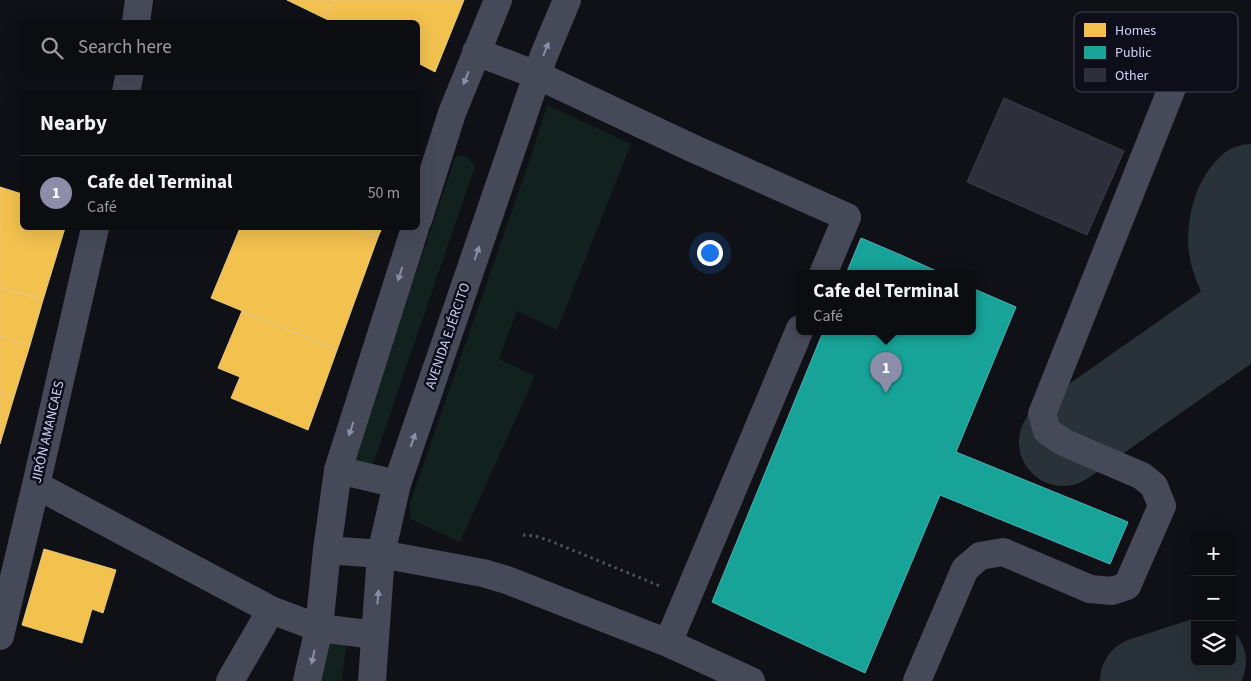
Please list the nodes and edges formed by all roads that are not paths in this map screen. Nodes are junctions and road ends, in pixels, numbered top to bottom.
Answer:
1 (139, 0) edge
2 (498, 0) edge
3 (567, 0) edge
4 (136, 20) edge
5 (476, 52) junction
6 (129, 75) edge
7 (537, 75) junction
8 (126, 90) edge
9 (1170, 92) edge
10 (420, 214) edge
11 (95, 230) edge
12 (414, 230) edge
13 (825, 270) edge
14 (797, 335) edge
15 (338, 470) junction
16 (397, 484) junction
17 (36, 485) junction
18 (327, 550) junction
19 (381, 554) junction
20 (271, 610) junction
21 (319, 628) junction
22 (375, 635) junction
23 (0, 636) edge
24 (668, 643) junction
25 (230, 681) edge
26 (308, 681) edge
27 (372, 681) edge
28 (751, 681) edge
29 (917, 681) edge

1 - 4 street
2 - 5 street
7 -> 3 street, AVENIDA EJÉRCITO
5 - 7 street
5 -> 10 street
6 - 8 street
7 - 13 street
16 -> 7 street, AVENIDA EJÉRCITO
9 - 29 street
11 - 17 street, JIRÓN AMANCAES
12 -> 15 street
14 - 24 street
15 - 16 street
15 - 18 street
16 - 19 street, AVENIDA EJÉRCITO
17 - 20 street
17 - 23 street, JIRÓN AMANCAES
18 - 19 street
18 - 21 street
22 -> 19 street, AVENIDA EJÉRCITO
19 - 24 street
20 - 21 street
20 - 25 street
21 - 22 street
21 -> 26 street
22 - 27 street, AVENIDA EJÉRCITO
24 - 28 street

